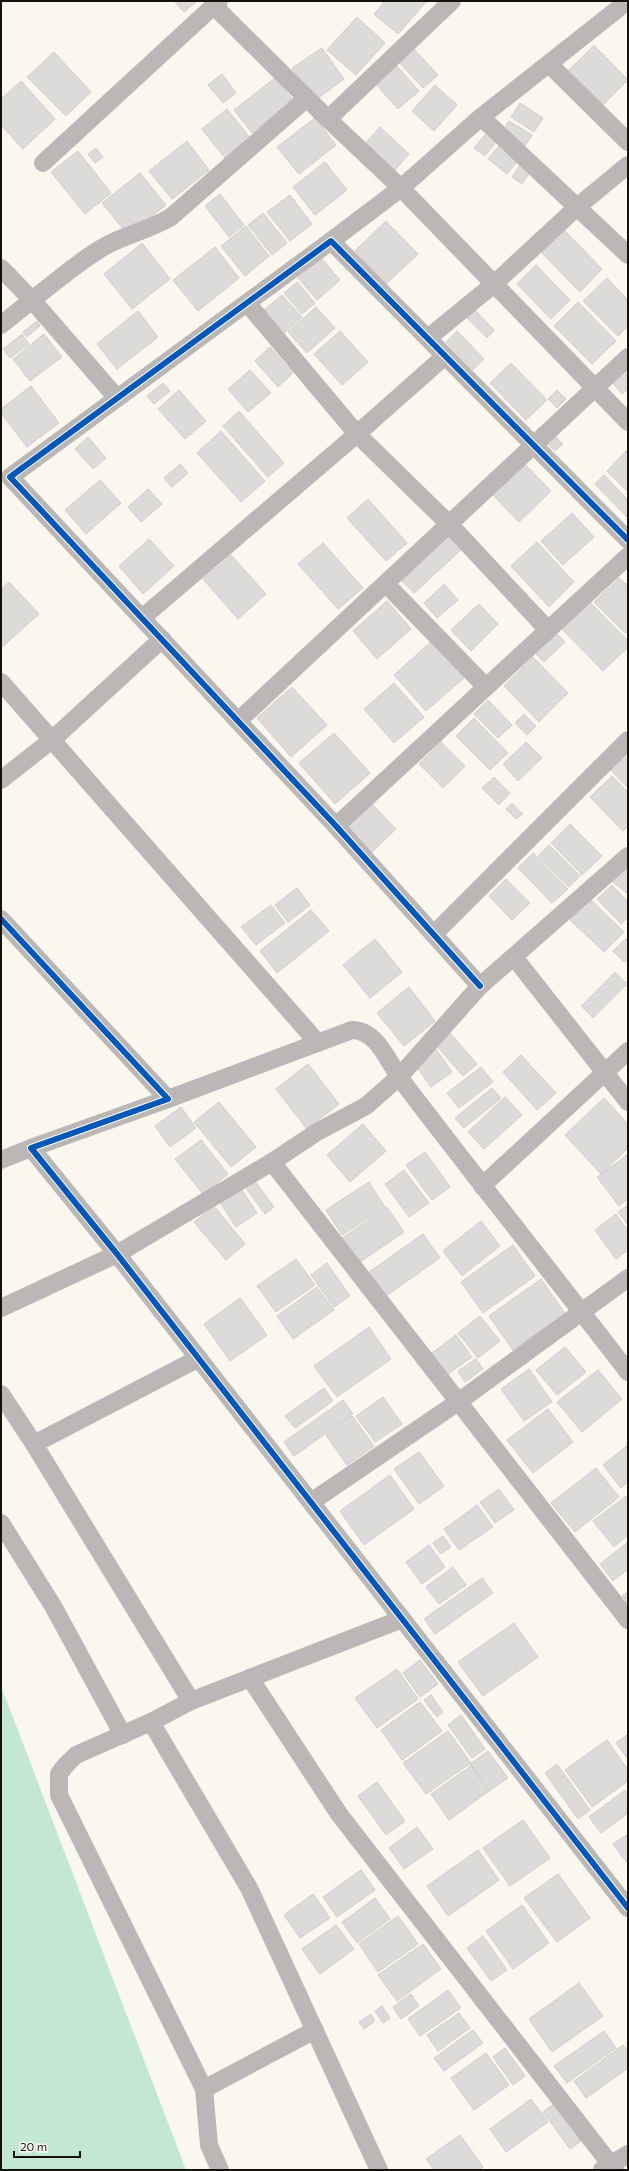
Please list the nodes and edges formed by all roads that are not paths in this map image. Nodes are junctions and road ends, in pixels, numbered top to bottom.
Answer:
1 (452, 1) edge
2 (216, 3) edge
3 (619, 9) edge
4 (550, 64) junction
5 (307, 98) junction
6 (481, 117) junction
7 (328, 119) junction
8 (628, 142) edge
9 (43, 163) dead end
10 (628, 166) edge
11 (401, 188) junction
12 (577, 207) junction
13 (332, 241) junction
14 (628, 255) edge
15 (1, 268) edge
16 (494, 284) junction
17 (32, 300) junction
18 (247, 303) junction
19 (1, 325) edge
20 (428, 338) junction
21 (445, 356) junction
22 (628, 357) edge
23 (596, 389) junction
24 (116, 398) junction
25 (628, 422) edge
26 (358, 434) junction
27 (533, 444) junction
28 (6, 480) edge
29 (450, 525) junction
30 (628, 540) edge
31 (628, 556) edge
32 (386, 584) junction
33 (142, 618) junction
34 (548, 630) junction
35 (162, 640) junction
36 (1, 682) edge
37 (486, 687) junction
38 (238, 721) junction
39 (53, 739) junction
40 (628, 740) edge
41 (1, 780) edge
42 (336, 826) junction
43 (628, 856) edge
44 (1, 919) edge
45 (435, 933) junction
46 (514, 957) junction
47 (480, 986) junction
48 (318, 1043) junction
49 (628, 1051) edge
50 (605, 1073) junction
51 (399, 1077) junction
52 (168, 1099) junction
53 (628, 1102) edge
54 (31, 1148) junction
55 (3, 1156) edge
56 (272, 1162) junction
57 (482, 1186) junction
58 (117, 1254) junction
59 (628, 1278) edge
60 (1, 1308) edge
61 (582, 1311) junction
62 (199, 1358) junction
63 (628, 1372) edge
64 (1, 1394) edge
65 (458, 1402) junction
66 (34, 1444) junction
67 (311, 1502) junction
68 (1, 1523) edge
69 (402, 1619) junction
70 (628, 1620) edge
71 (250, 1678) junction
72 (190, 1701) junction
73 (151, 1722) junction
74 (123, 1735) junction
75 (628, 1908) edge
76 (314, 2030) junction
77 (204, 2089) junction
78 (628, 2154) edge
79 (609, 2168) edge
80 (220, 2170) edge
81 (379, 2170) edge

1 - 7 street
2 - 5 street
2 - 9 street
3 - 4 street
4 - 6 street
4 - 8 street
5 - 7 street
5 - 17 street
6 - 11 street
6 - 12 street
7 - 11 street
10 - 12 street
11 - 13 street
11 - 16 street
12 - 14 street
12 - 16 street
13 - 18 street
13 - 20 street
15 - 17 street
16 - 20 street
16 - 23 street
17 - 19 street
17 - 24 street
18 - 24 street
18 - 26 street
20 - 21 street
21 - 26 street
21 - 27 street
22 - 23 street
23 - 25 street
23 - 27 street
24 - 28 street
26 - 29 street
26 - 33 street
27 - 29 street
27 - 30 street
28 - 33 street
29 - 32 street
29 - 34 street
31 - 34 street
32 - 37 street
32 - 38 street
33 - 35 street
34 - 37 street
35 - 38 street
35 - 39 street
36 - 39 street
37 - 42 street
38 - 42 street
39 - 41 street
39 - 48 street
40 - 45 street
42 - 45 street
43 - 46 street
44 - 52 street
45 - 47 street
46 - 47 street
46 - 50 street
47 - 51 street
48 - 51 street
48 - 52 street
49 - 50 street
50 - 53 street
50 - 57 street
51 - 56 street
51 - 57 street
52 - 54 street
54 - 55 street
54 - 58 street
56 - 58 street
56 - 65 street
57 - 61 street
58 - 60 street
58 - 62 street
59 - 61 street
61 - 63 street
61 - 65 street
62 - 66 street
62 - 67 street
64 - 66 street
65 - 67 street
65 - 70 street
66 - 72 street
67 - 69 street
68 - 74 street
69 - 71 street
69 - 75 street
71 - 72 street
71 - 79 street
72 - 73 street
73 - 74 street
73 - 76 street
74 - 77 street
76 - 77 street
76 - 81 street
77 - 80 street
78 - 79 street

